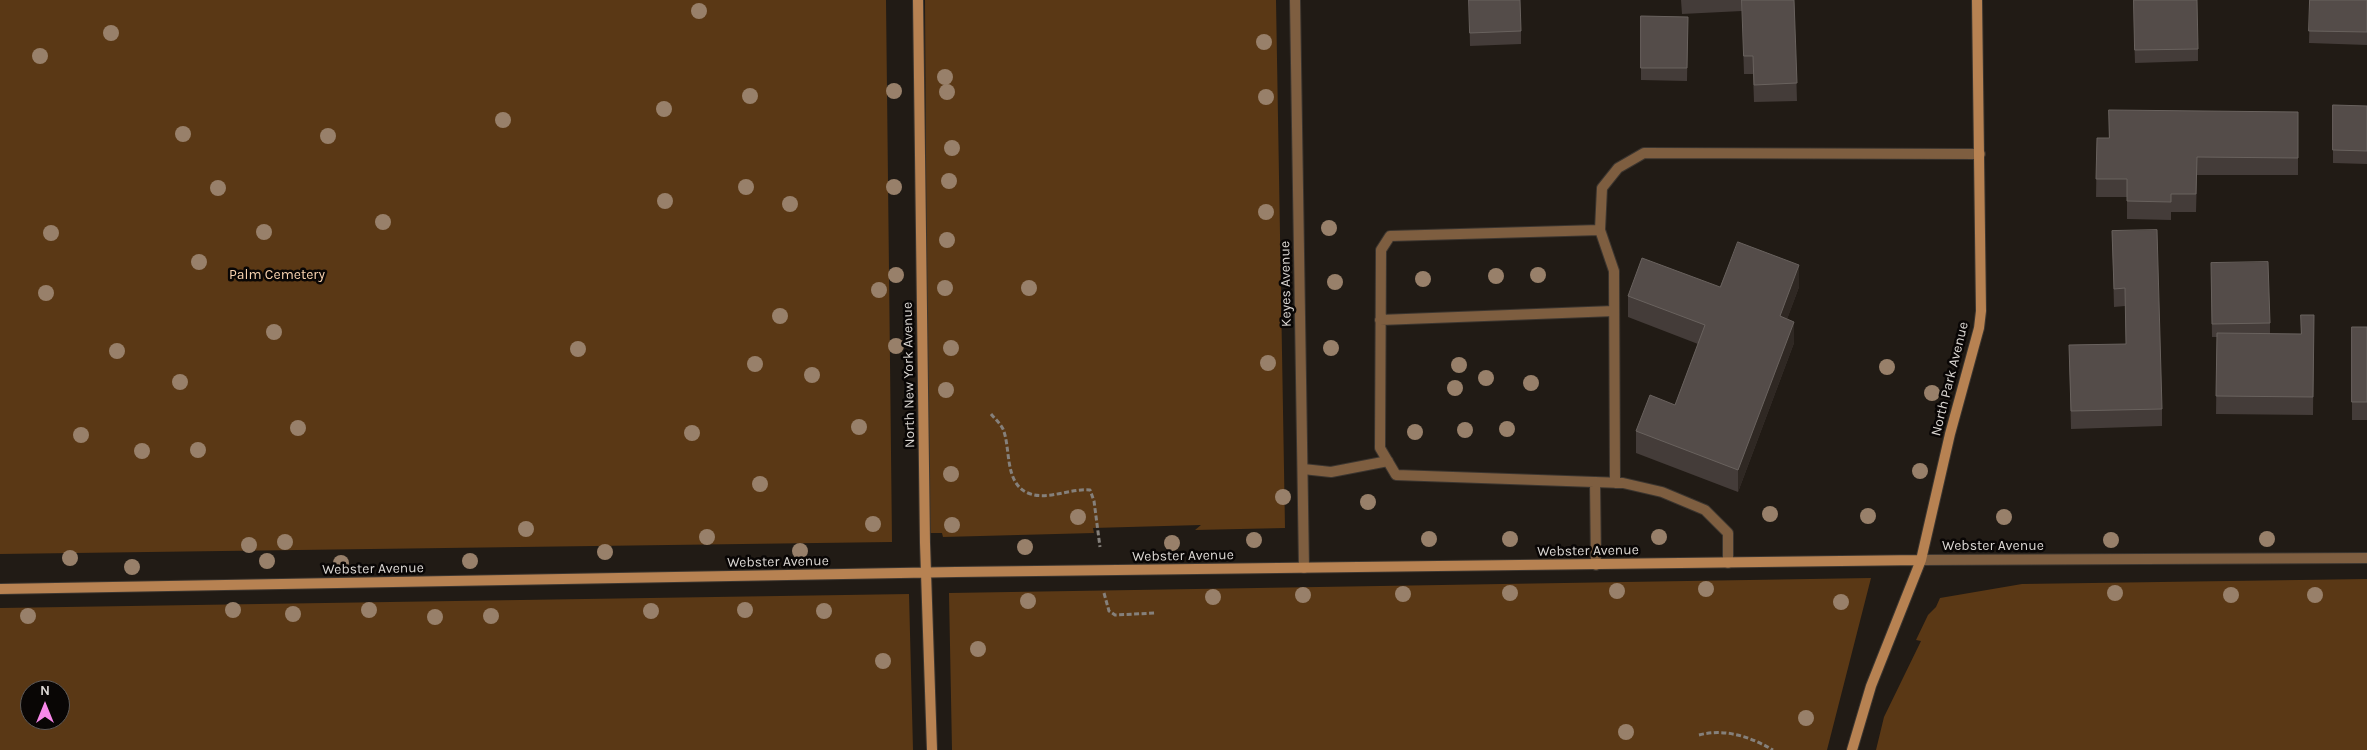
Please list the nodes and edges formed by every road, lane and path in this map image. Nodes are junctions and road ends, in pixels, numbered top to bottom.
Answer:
1 (918, 0) edge
2 (1295, 0) edge
3 (1977, 0) edge
4 (1980, 154) junction
5 (1600, 230) junction
6 (1614, 311) junction
7 (1380, 320) junction
8 (991, 414) dead end
9 (1388, 461) junction
10 (1302, 468) junction
11 (1595, 482) junction
12 (1619, 483) junction
13 (2367, 558) edge
14 (1920, 560) junction
15 (1728, 563) junction
16 (1596, 565) junction
17 (1304, 568) junction
18 (1103, 571) junction
19 (926, 573) junction
20 (0, 589) edge
21 (1155, 613) dead end
22 (1700, 735) dead end
23 (932, 750) edge
24 (1773, 750) edge
25 (1852, 750) edge

1 - 19 street, North New York Avenue
2 - 10 street, Keyes Avenue
3 - 4 street, North Park Avenue
4 - 5 street
4 - 14 street, North Park Avenue
5 - 6 street
5 - 7 street
6 - 7 street
6 - 12 street
7 - 9 street
8 - 18 path
9 - 10 street
9 - 11 street
10 - 17 street, Keyes Avenue
11 - 12 street
11 - 16 street
12 - 15 street
13 - 14 street, Webster Avenue
14 - 15 street, Webster Avenue
14 - 25 street, North Park Avenue
15 - 16 street, Webster Avenue
16 - 17 street, Webster Avenue
17 - 18 street, Webster Avenue
18 - 19 street, Webster Avenue
18 - 21 path
19 - 20 street, Webster Avenue
19 - 23 street, North New York Avenue
22 - 24 path

